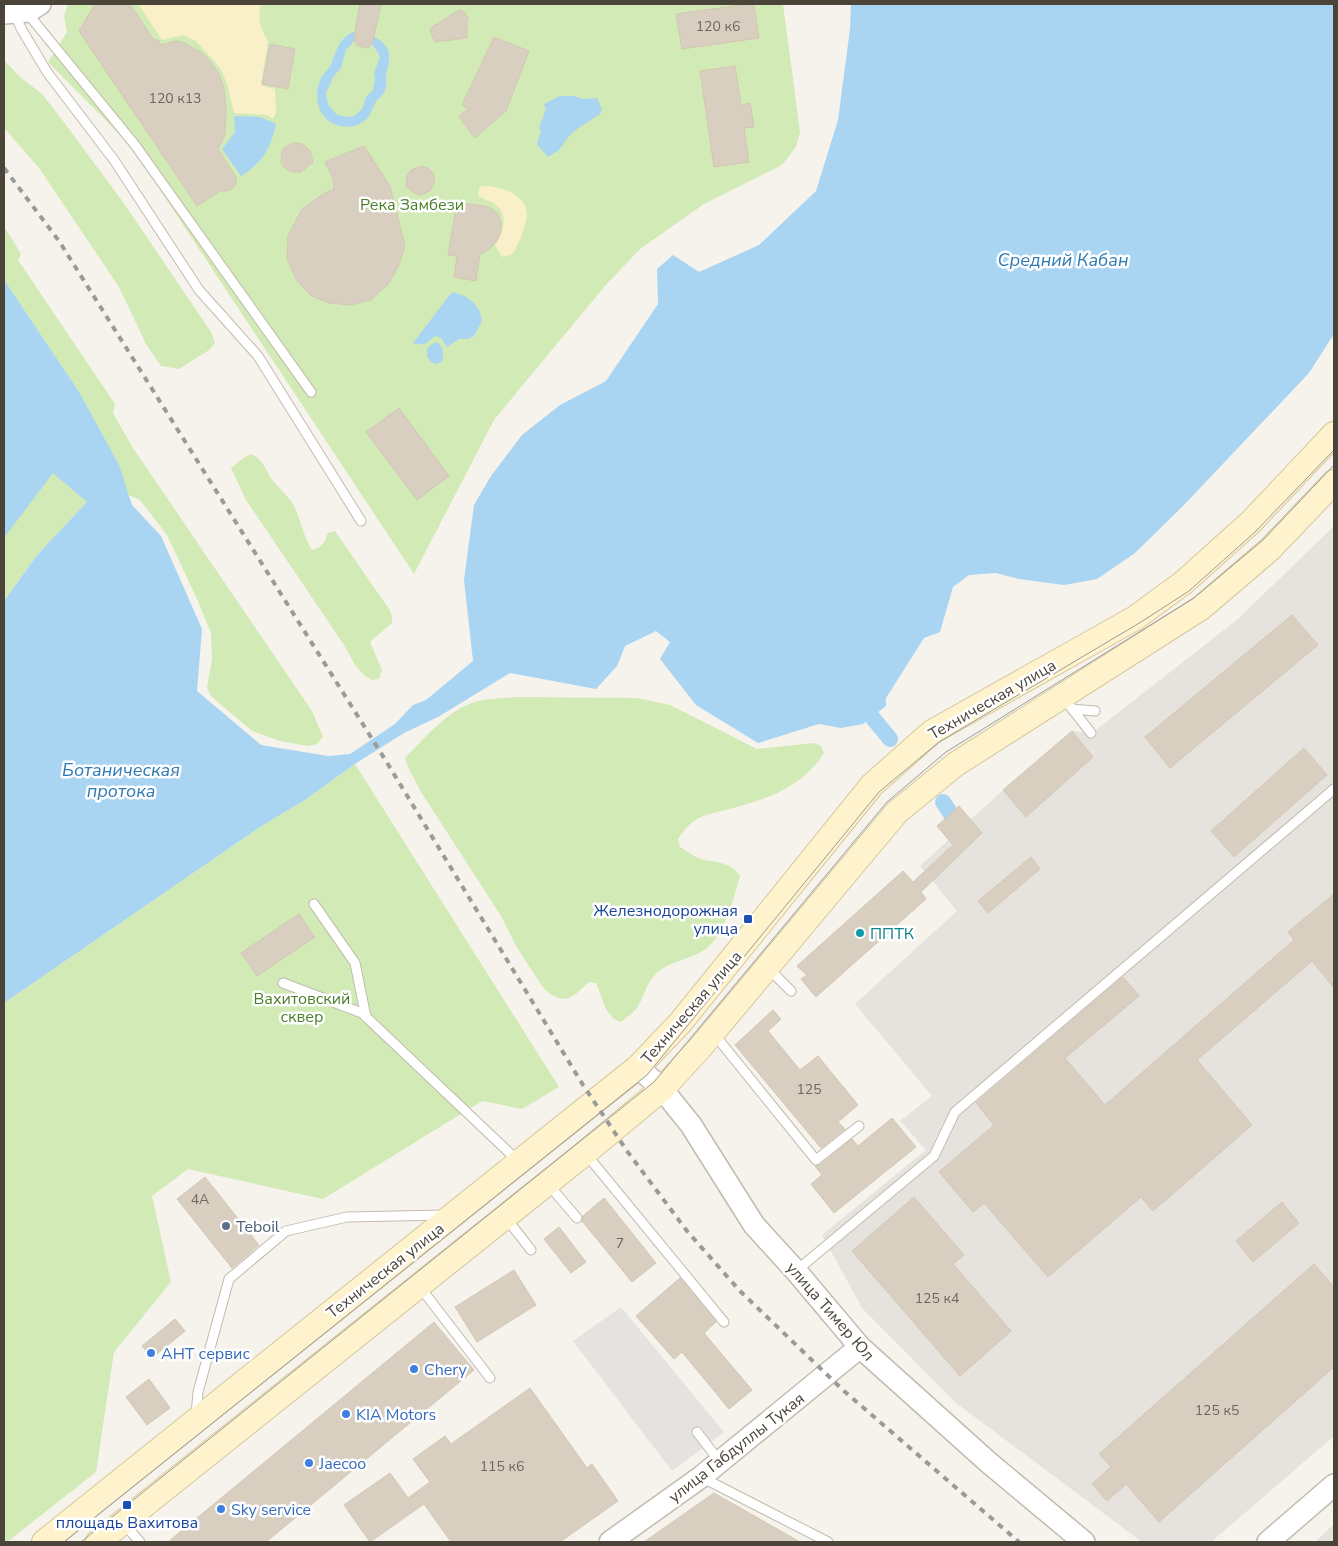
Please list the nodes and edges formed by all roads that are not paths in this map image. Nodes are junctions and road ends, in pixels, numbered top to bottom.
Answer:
1 (22, 10) edge
2 (312, 392) dead end
3 (1334, 434) edge
4 (1334, 482) edge
5 (361, 520) dead end
6 (1067, 702) junction
7 (1095, 711) dead end
8 (1092, 733) dead end
9 (1334, 789) edge
10 (314, 904) dead end
11 (768, 967) junction
12 (283, 983) dead end
13 (791, 991) dead end
14 (366, 1017) junction
15 (713, 1032) junction
16 (638, 1067) junction
17 (662, 1089) junction
18 (859, 1126) dead end
19 (585, 1153) junction
20 (520, 1163) junction
21 (547, 1182) junction
22 (457, 1213) junction
23 (504, 1216) junction
24 (576, 1218) dead end
25 (531, 1250) dead end
26 (796, 1271) junction
27 (418, 1285) junction
28 (724, 1322) dead end
29 (860, 1347) junction
30 (490, 1378) dead end
31 (195, 1421) junction
32 (698, 1432) dead end
33 (720, 1462) junction
34 (701, 1477) junction
35 (1334, 1486) edge
36 (123, 1522) junction
37 (44, 1542) edge
38 (98, 1542) edge
39 (140, 1542) edge
40 (610, 1542) edge
41 (828, 1542) edge
42 (1084, 1542) edge
43 (1268, 1542) edge

1 - 2 lane
1 - 5 lane
3 - 16 main road, Техническая улица
4 - 6 main road, Техническая улица
6 - 7 lane
6 - 8 lane
6 - 11 main road, Техническая улица
9 - 26 lane
10 - 14 lane
11 - 13 lane
11 - 15 main road, Техническая улица
12 - 14 lane
14 - 20 lane
15 - 17 main road, Техническая улица
15 - 18 lane
16 - 17 street, улица Тимер Юл
16 - 20 main road, Техническая улица
17 - 19 main road, Техническая улица
17 - 26 street, улица Тимер Юл
19 - 21 main road, Техническая улица
19 - 28 lane
20 - 22 main road, Техническая улица
21 - 23 main road, Техническая улица
21 - 24 lane
22 - 31 main road, Техническая улица
22 - 31 lane
23 - 25 lane
23 - 27 main road, Техническая улица
26 - 29 street, улица Тимер Юл
27 - 30 lane
27 - 36 main road, Техническая улица
29 - 33 street, улица Габдуллы Тукая
29 - 42 street, улица Тимер Юл
31 - 37 main road, Техническая улица
32 - 33 lane
33 - 34 street, улица Габдуллы Тукая
34 - 40 street, улица Габдуллы Тукая
34 - 41 lane
35 - 43 street
36 - 38 main road, Техническая улица
36 - 39 lane

